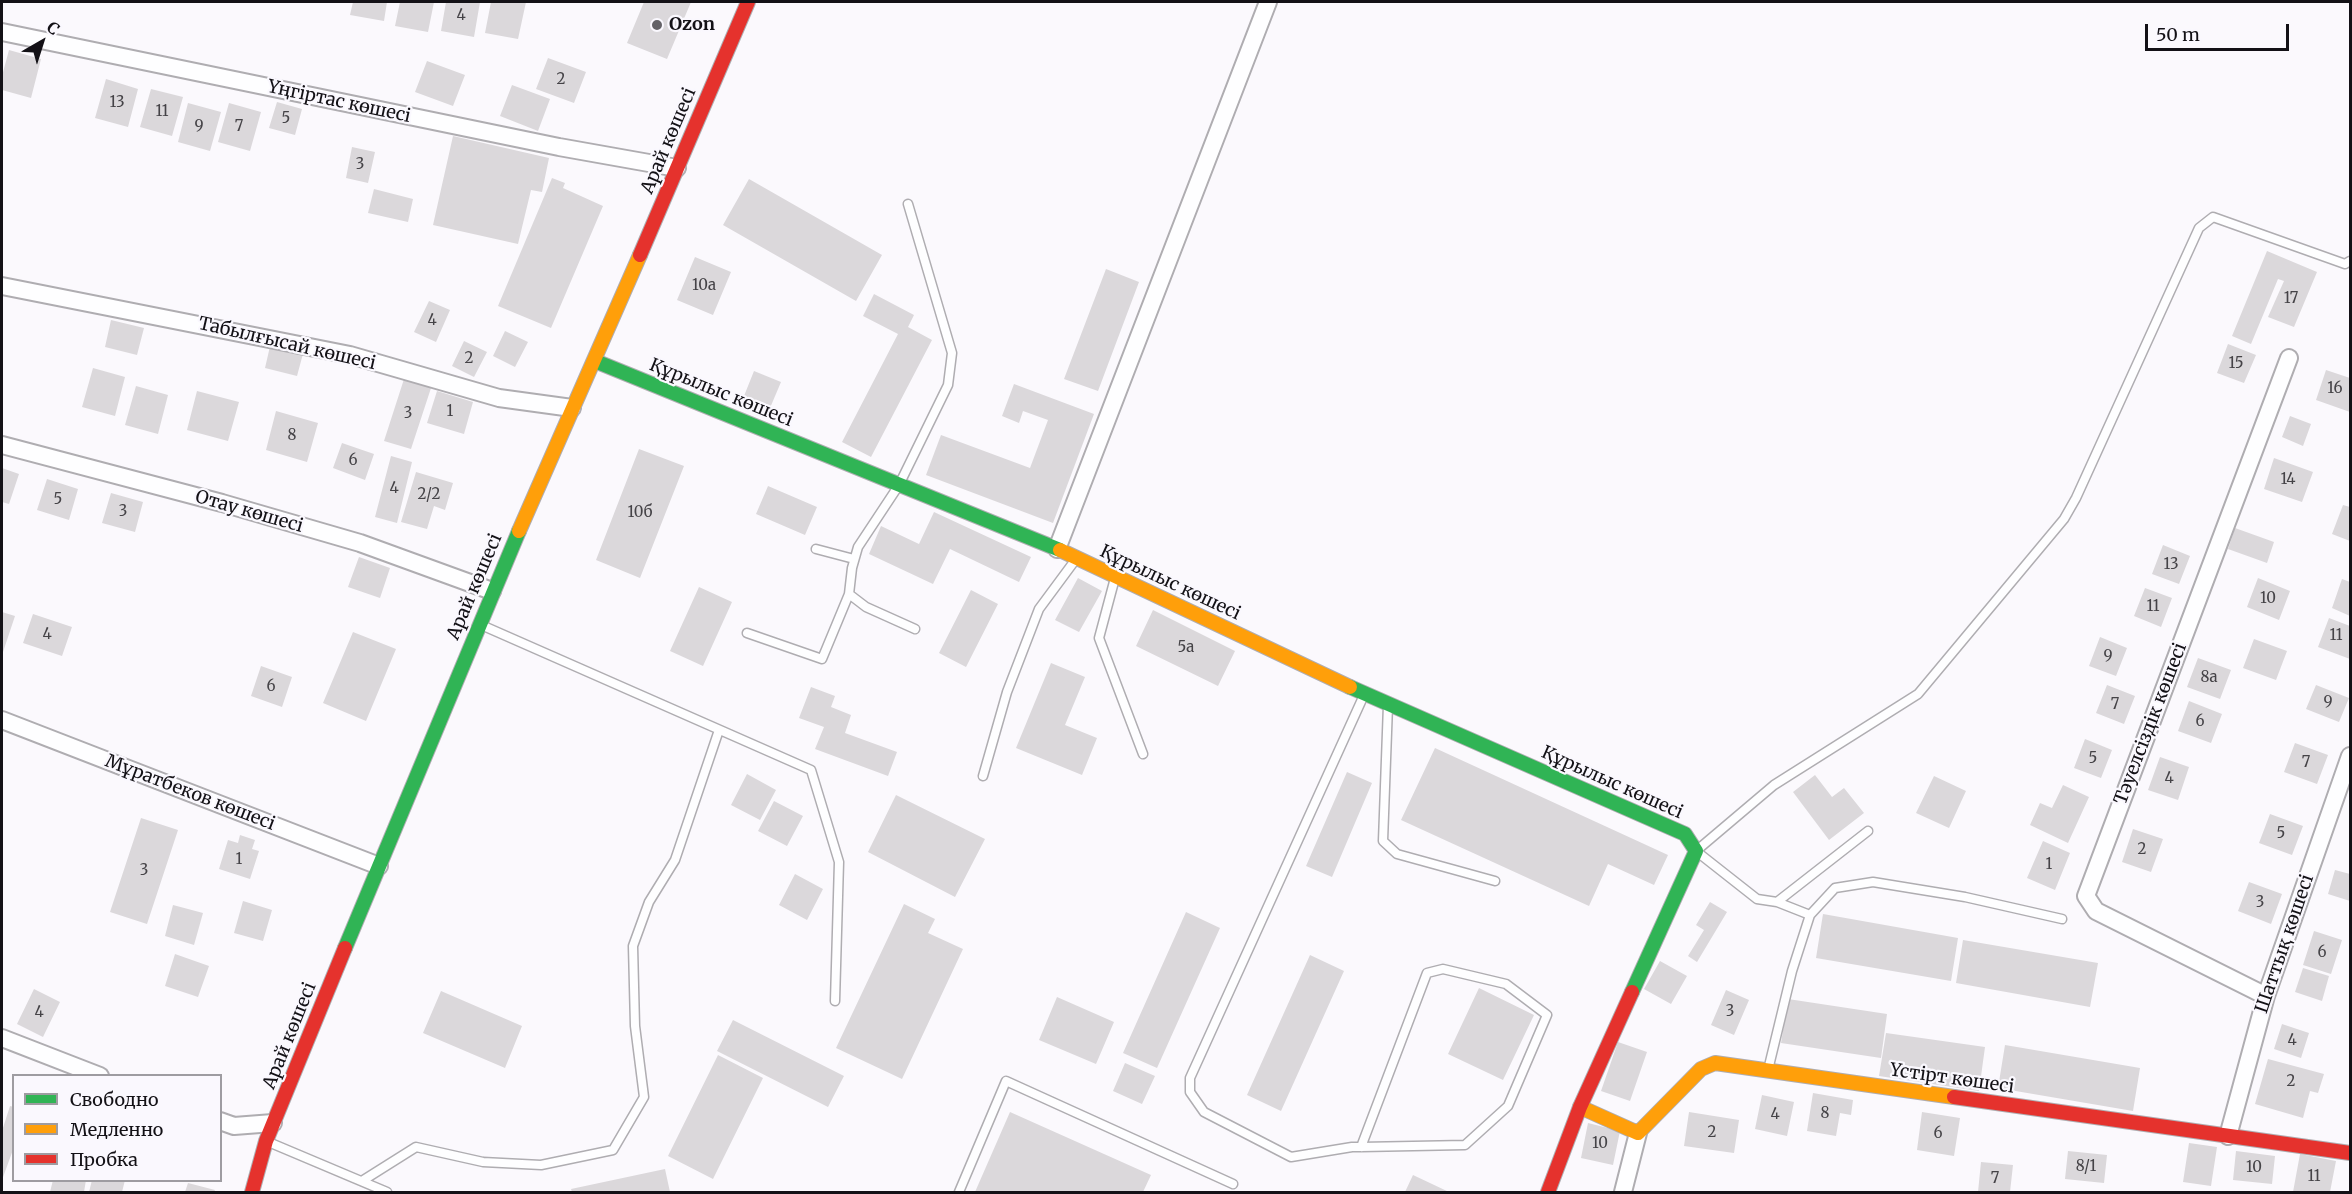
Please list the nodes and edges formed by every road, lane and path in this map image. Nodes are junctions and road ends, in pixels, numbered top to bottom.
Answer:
1 (748, 2) edge
2 (1268, 2) edge
3 (2, 32) edge
4 (676, 168) junction
5 (908, 204) dead end
6 (2349, 264) edge
7 (2, 286) edge
8 (2289, 358) dead end
9 (595, 361) junction
10 (572, 408) junction
11 (2, 445) edge
12 (899, 485) junction
13 (816, 549) dead end
14 (1057, 549) junction
15 (1076, 558) junction
16 (854, 559) junction
17 (1115, 578) junction
18 (492, 591) junction
19 (849, 594) junction
20 (478, 624) junction
21 (915, 629) dead end
22 (747, 633) dead end
23 (1365, 694) junction
24 (1388, 705) junction
25 (2, 720) edge
26 (719, 730) junction
27 (1143, 754) dead end
28 (2350, 756) edge
29 (983, 776) dead end
30 (1868, 831) dead end
31 (1696, 850) junction
32 (379, 866) junction
33 (1495, 881) dead end
34 (1777, 902) junction
35 (1810, 915) junction
36 (2062, 919) dead end
37 (2266, 996) junction
38 (835, 1001) dead end
39 (2, 1038) edge
40 (1768, 1071) junction
41 (95, 1074) edge
42 (1580, 1107) junction
43 (222, 1122) edge
44 (273, 1123) junction
45 (1638, 1133) junction
46 (2228, 1136) junction
47 (266, 1141) junction
48 (1360, 1147) junction
49 (2350, 1154) edge
50 (362, 1181) junction
51 (1233, 1184) dead end
52 (252, 1192) edge
53 (387, 1192) edge
54 (959, 1192) edge
55 (1548, 1192) edge
56 (1623, 1192) edge

1 - 4 street, Арай көшесі
2 - 14 street
3 - 4 street, Үңгіртас көшесі
4 - 9 street, Арай көшесі
5 - 12 lane
6 - 31 lane
7 - 10 street, Табылғысай көшесі
8 - 37 street, Тәуелсіздік көшесі
9 - 10 street, Арай көшесі
9 - 12 street, Құрылыс көшесі
10 - 18 street, Арай көшесі
11 - 18 street, Отау көшесі
12 - 14 street, Құрылыс көшесі
12 - 16 lane
13 - 16 lane
14 - 15 street, Құрылыс көшесі
15 - 17 street, Құрылыс көшесі
15 - 29 lane
16 - 19 lane
17 - 23 street, Құрылыс көшесі
17 - 27 lane
18 - 20 street, Арай көшесі
19 - 21 lane
19 - 22 lane
20 - 26 lane
20 - 32 street, Арай көшесі
23 - 24 street, Құрылыс көшесі
23 - 48 lane
24 - 31 street, Құрылыс көшесі
24 - 33 lane
25 - 32 street, Мұратбеков көшесі
26 - 38 lane
26 - 50 lane
28 - 37 street, Шаттық көшесі
30 - 34 lane
31 - 34 lane
31 - 42 street
32 - 44 street, Арай көшесі
34 - 35 lane
35 - 36 lane
35 - 40 lane
37 - 46 street, Шаттық көшесі
39 - 41 street
40 - 45 street, Үстірт көшесі
40 - 46 street, Үстірт көшесі
42 - 45 street
42 - 55 street
43 - 44 street
44 - 47 street, Арай көшесі
45 - 56 street
46 - 49 street, Үстірт көшесі
47 - 50 lane
47 - 52 street, Арай көшесі
48 - 48 lane
50 - 53 lane
51 - 54 lane

